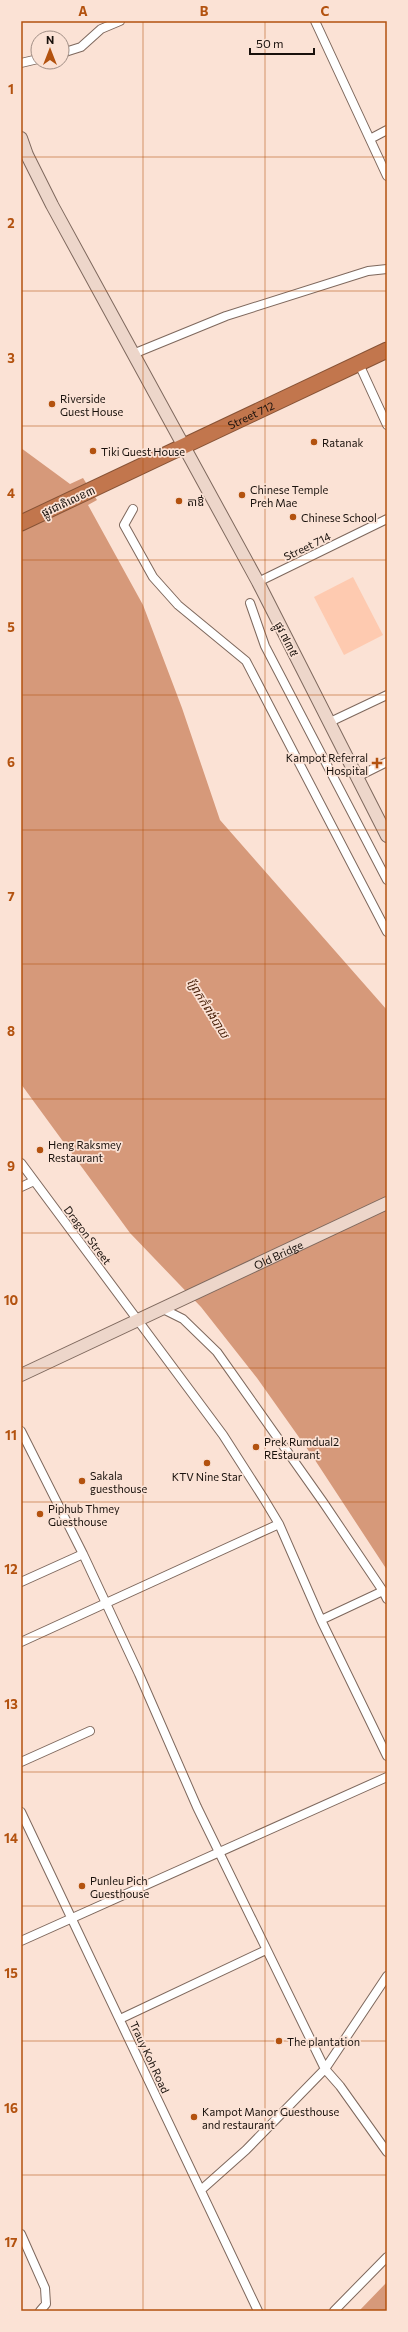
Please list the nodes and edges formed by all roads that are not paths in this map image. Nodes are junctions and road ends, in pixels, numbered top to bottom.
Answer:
1 (120, 21) edge
2 (315, 21) edge
3 (70, 50) edge
4 (387, 130) edge
5 (21, 138) edge
6 (370, 139) junction
7 (387, 176) edge
8 (387, 269) edge
9 (387, 350) edge
10 (133, 354) junction
11 (358, 364) junction
12 (387, 424) edge
13 (182, 445) junction
14 (115, 479) joint
15 (133, 509) dead end
16 (387, 519) edge
17 (21, 522) edge
18 (258, 582) junction
19 (250, 603) dead end
20 (387, 696) edge
21 (330, 722) junction
22 (387, 762) edge
23 (357, 776) junction
24 (387, 836) edge
25 (387, 880) edge
26 (387, 932) edge
27 (21, 1163) edge
28 (34, 1180) junction
29 (21, 1187) edge
30 (387, 1203) edge
31 (167, 1308) junction
32 (138, 1321) junction
33 (21, 1375) edge
34 (21, 1431) edge
35 (279, 1524) junction
36 (83, 1554) junction
37 (21, 1582) edge
38 (385, 1595) edge
39 (106, 1604) junction
40 (321, 1620) junction
41 (21, 1642) edge
42 (90, 1731) dead end
43 (387, 1756) edge
44 (21, 1762) edge
45 (387, 1777) edge
46 (21, 1812) edge
47 (219, 1853) junction
48 (72, 1919) junction
49 (21, 1941) edge
50 (266, 1950) junction
51 (387, 1976) edge
52 (120, 2019) junction
53 (325, 2069) junction
54 (387, 2152) edge
55 (201, 2190) junction
56 (21, 2234) edge
57 (387, 2257) edge
58 (40, 2311) edge
59 (258, 2311) edge
60 (334, 2311) edge

1 - 3 street
2 - 6 street
4 - 6 street
5 - 10 street, ផ្លូវ ៧៣៥
6 - 7 street
8 - 10 street
9 - 11 highway, Street 712
10 - 13 street, ផ្លូវ ៧៣៥
11 - 12 street
11 - 13 highway, Street 712
13 - 14 highway, Street 712
13 - 18 street, ផ្លូវ ៧៣៥
14 - 17 highway, ផ្លូវជាតិលេខ៣
15 - 26 street
16 - 18 street, Street 714
18 - 21 street, ផ្លូវ ៧៣៥
19 - 25 street
20 - 21 street
21 - 23 street, ផ្លូវ ៧៣៥
22 - 23 street
23 - 24 street, ផ្លូវ ៧៣៥
27 - 28 street, Dragon Street
28 - 29 street
28 - 32 street, Dragon Street
30 - 31 street, Old Bridge
31 - 32 street, Old Bridge
31 - 38 street
32 - 33 street, Old Bridge
32 - 35 street, Dragon Street
34 - 36 street
35 - 39 street
35 - 40 street, Dragon Street
36 - 37 street
36 - 39 street
38 - 40 street
39 - 41 street
39 - 47 street
40 - 43 street, Dragon Street
42 - 44 street
45 - 47 street
46 - 48 street, Trauy Koh Road
47 - 48 street
47 - 50 street
48 - 49 street
48 - 52 street, Trauy Koh Road
50 - 52 street
50 - 53 street
51 - 53 street
52 - 55 street, Trauy Koh Road
53 - 54 street
53 - 55 street
55 - 59 street, Trauy Koh Road
56 - 58 street
57 - 60 street

